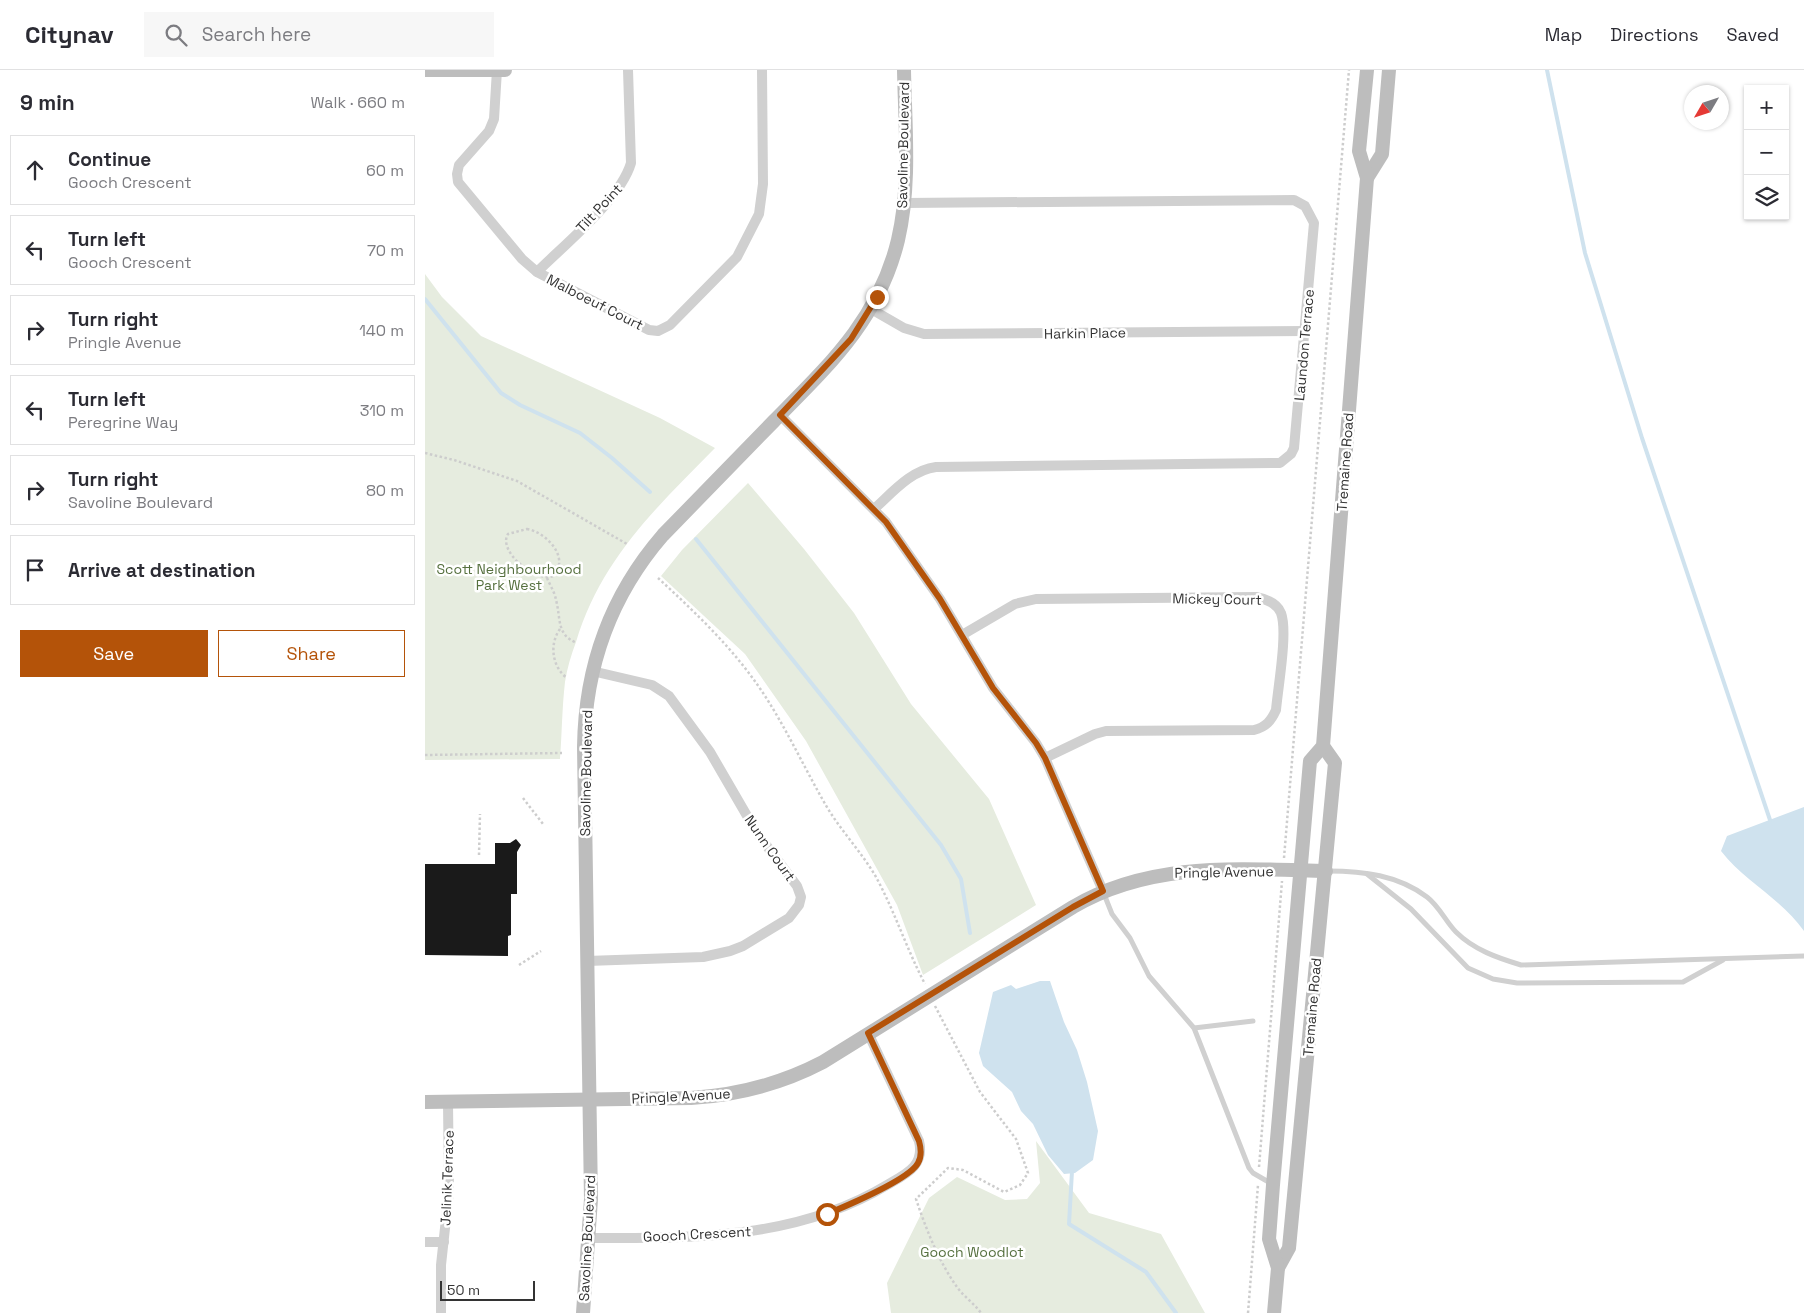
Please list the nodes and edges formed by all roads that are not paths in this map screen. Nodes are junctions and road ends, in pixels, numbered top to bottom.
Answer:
1 (425, 70) edge
2 (497, 70) edge
3 (505, 70) edge
4 (628, 70) edge
5 (762, 70) edge
6 (904, 70) edge
7 (1367, 70) edge
8 (1389, 70) edge
9 (1367, 178) junction
10 (904, 203) junction
11 (537, 272) junction
12 (871, 309) junction
13 (1306, 331) junction
14 (780, 415) junction
15 (874, 508) junction
16 (962, 635) junction
17 (592, 671) junction
18 (1323, 746) junction
19 (1045, 758) junction
20 (1300, 870) junction
21 (1326, 871) junction
22 (1364, 871) junction
23 (1103, 891) junction
24 (1804, 956) edge
25 (1726, 958) junction
26 (587, 961) junction
27 (1253, 1021) dead end
28 (1194, 1028) junction
29 (868, 1033) junction
30 (589, 1100) junction
31 (425, 1102) edge
32 (448, 1102) junction
33 (1273, 1185) junction
34 (588, 1238) junction
35 (425, 1242) edge
36 (444, 1242) junction
37 (1277, 1268) junction
38 (441, 1313) edge
39 (583, 1313) edge
40 (1274, 1313) edge

1 - 2 street
2 - 3 street
2 - 11 street, Malboeuf Court
4 - 11 street, Tilt Point
5 - 11 street, Malboeuf Court
6 - 10 street, Savoline Boulevard
7 - 9 street, Tremaine Road
8 - 9 street, Tremaine Road
9 - 18 street, Tremaine Road
10 - 12 street, Savoline Boulevard
10 - 13 street, Laundon Terrace
12 - 13 street, Harkin Place
12 - 14 street, Savoline Boulevard
13 - 15 street, Laundon Terrace
14 - 15 street
14 - 17 street, Savoline Boulevard
15 - 16 street
16 - 19 street
16 - 19 street, Mickey Court
17 - 26 street, Savoline Boulevard
17 - 26 street, Nunn Court
18 - 20 street, Tremaine Road
18 - 21 street, Tremaine Road
19 - 23 street
20 - 21 street, Pringle Avenue
20 - 23 street, Pringle Avenue
20 - 33 street, Tremaine Road
21 - 22 lane
21 - 37 street, Tremaine Road
22 - 25 lane
22 - 25 lane
23 - 28 lane
23 - 29 street, Pringle Avenue
24 - 25 lane
26 - 30 street, Savoline Boulevard
27 - 28 lane
28 - 33 lane
29 - 30 street, Pringle Avenue
29 - 34 street, Gooch Crescent
30 - 32 street, Pringle Avenue
30 - 34 street, Savoline Boulevard
31 - 32 street, Pringle Avenue
32 - 36 street, Jelinik Terrace
33 - 37 street, Tremaine Road
34 - 39 street, Savoline Boulevard
35 - 36 street
36 - 38 street, Jelinik Terrace
37 - 40 street, Tremaine Road

